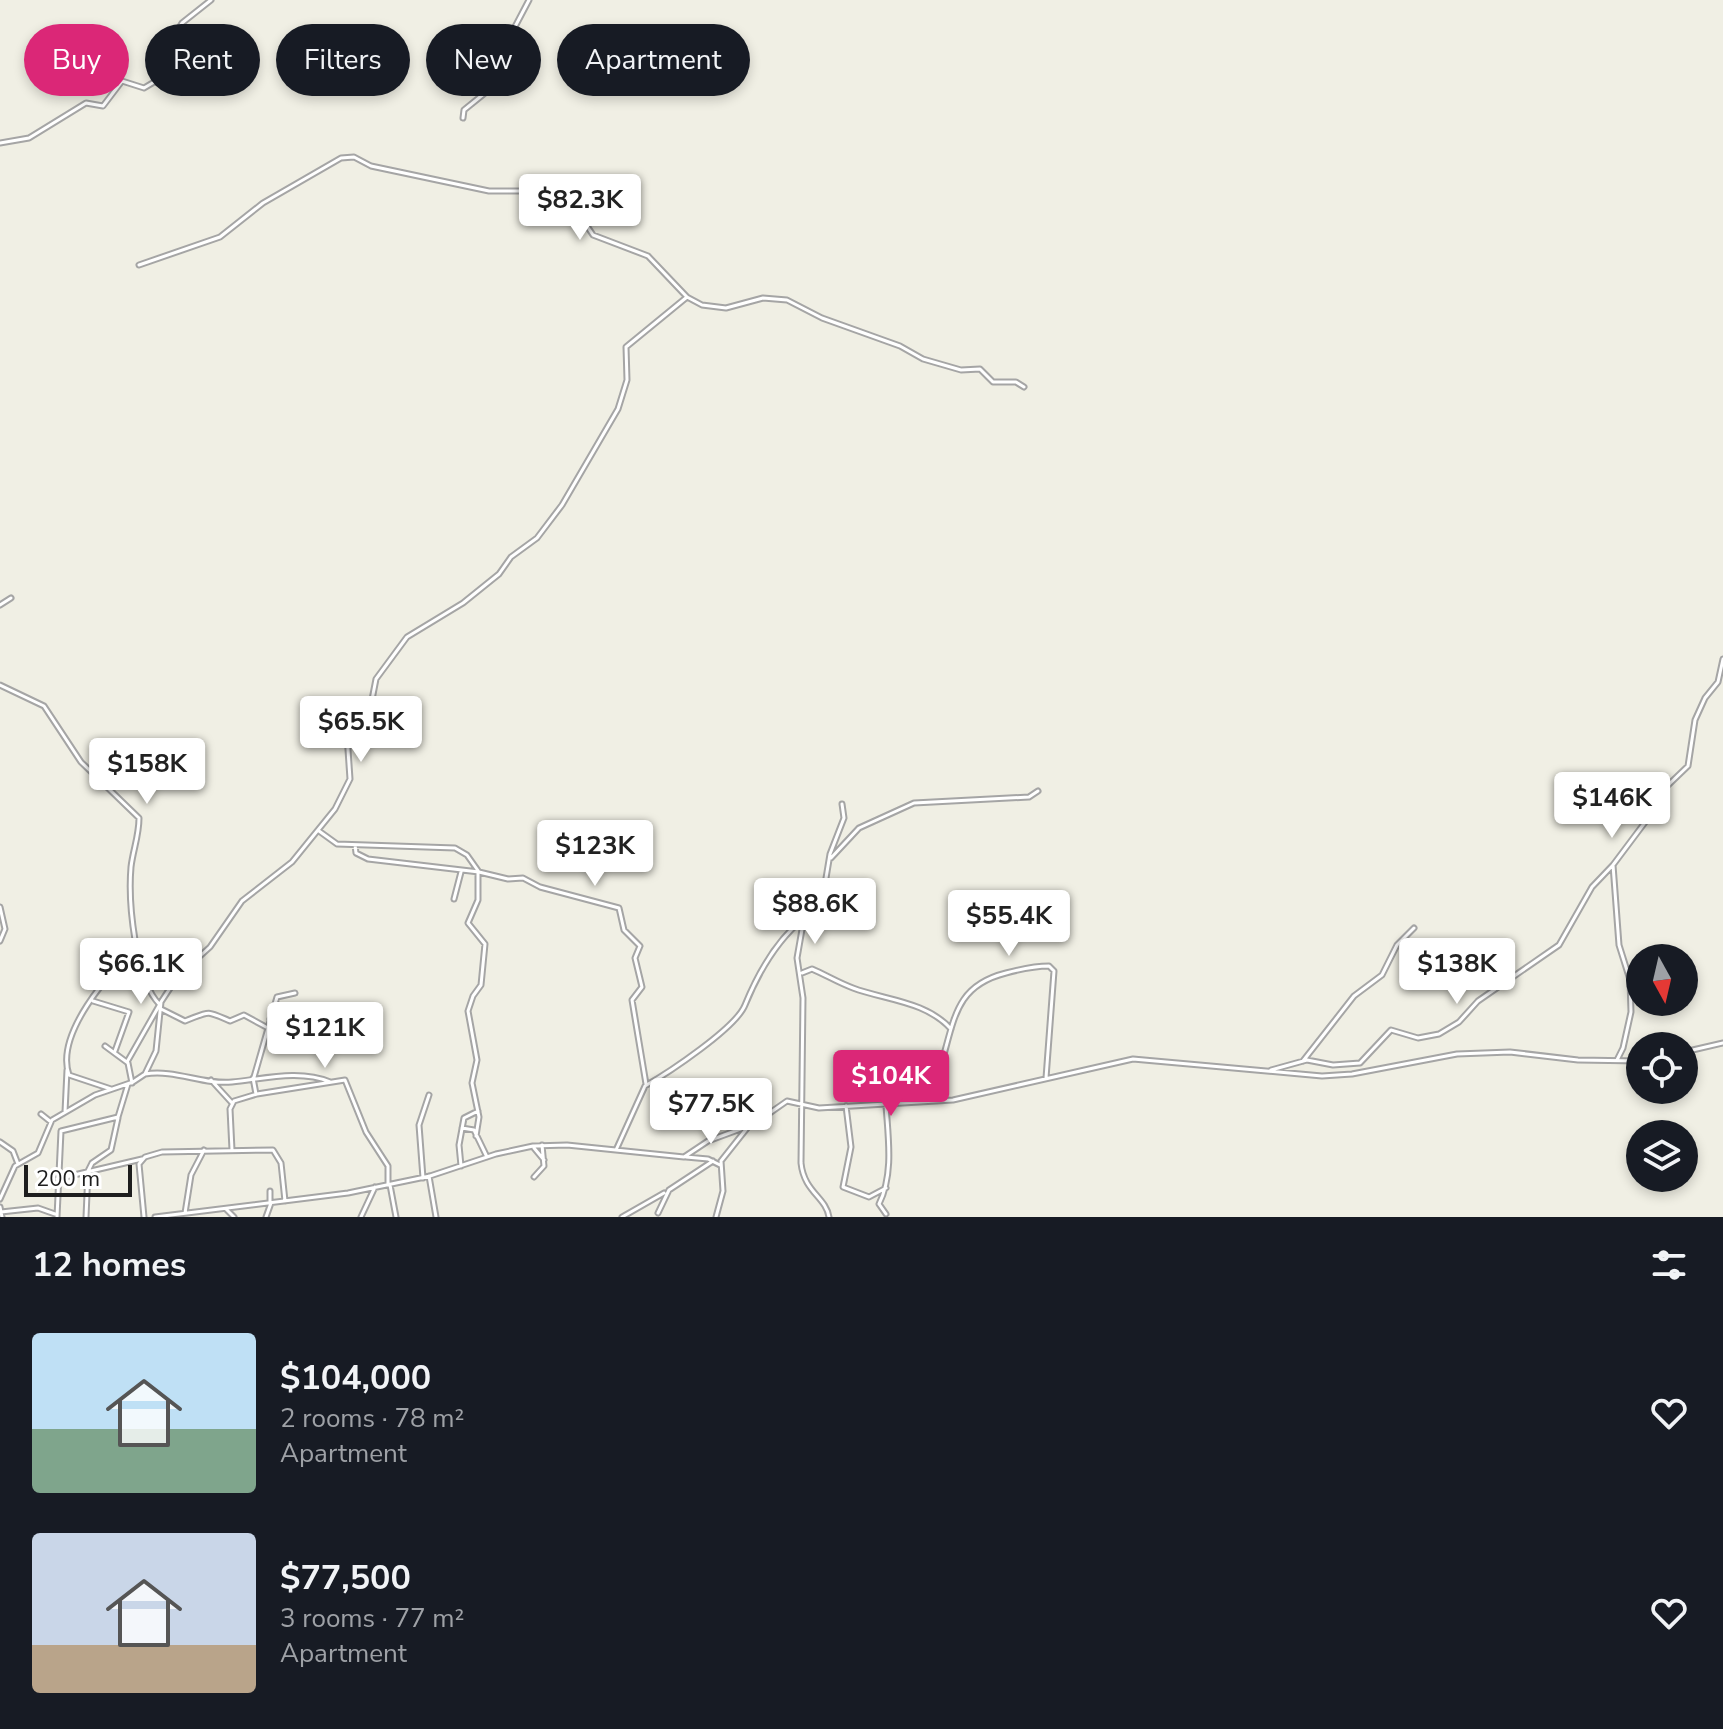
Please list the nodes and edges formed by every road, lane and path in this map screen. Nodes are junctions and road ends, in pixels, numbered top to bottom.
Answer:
1 (211, 0) edge
2 (529, 0) edge
3 (463, 118) dead end
4 (0, 143) edge
5 (139, 265) dead end
6 (684, 296) junction
7 (1024, 387) dead end
8 (11, 598) dead end
9 (0, 605) edge
10 (1723, 659) edge
11 (0, 685) edge
12 (1038, 791) dead end
13 (842, 804) dead end
14 (319, 831) junction
15 (355, 845) junction
16 (829, 861) junction
17 (1613, 865) junction
18 (462, 871) junction
19 (479, 872) junction
20 (454, 899) dead end
21 (0, 907) edge
22 (804, 918) junction
23 (1414, 928) dead end
24 (0, 941) edge
25 (138, 948) junction
26 (801, 975) junction
27 (295, 993) dead end
28 (92, 1001) junction
29 (160, 1006) junction
30 (270, 1019) junction
31 (286, 1024) dead end
32 (266, 1027) junction
33 (951, 1029) junction
34 (1723, 1043) edge
35 (105, 1046) dead end
36 (1698, 1049) edge
37 (115, 1051) junction
38 (1617, 1060) junction
39 (1626, 1060) edge
40 (1303, 1061) junction
41 (127, 1062) junction
42 (67, 1070) junction
43 (1268, 1071) junction
44 (145, 1074) junction
45 (254, 1078) junction
46 (1046, 1078) junction
47 (211, 1080) junction
48 (330, 1082) junction
49 (130, 1083) junction
50 (646, 1084) junction
51 (111, 1089) junction
52 (256, 1094) junction
53 (429, 1095) dead end
54 (917, 1102) junction
55 (232, 1103) junction
56 (799, 1104) junction
57 (886, 1105) junction
58 (846, 1106) junction
59 (478, 1111) junction
60 (65, 1112) junction
61 (41, 1114) dead end
62 (118, 1117) junction
63 (51, 1122) junction
64 (748, 1127) junction
65 (462, 1128) junction
66 (476, 1136) junction
67 (0, 1142) edge
68 (542, 1145) junction
69 (6, 1146) junction
70 (533, 1146) junction
71 (204, 1150) junction
72 (232, 1150) junction
73 (1, 1152) edge
74 (615, 1152) junction
75 (487, 1157) junction
76 (684, 1157) junction
77 (142, 1159) junction
78 (544, 1160) junction
79 (713, 1161) junction
80 (18, 1164) junction
81 (720, 1165) junction
82 (461, 1166) junction
83 (87, 1173) junction
84 (429, 1176) junction
85 (534, 1177) dead end
86 (423, 1178) junction
87 (57, 1179) junction
88 (389, 1185) junction
89 (375, 1187) junction
90 (886, 1188) junction
91 (270, 1191) dead end
92 (668, 1192) junction
93 (0, 1199) edge
94 (285, 1201) junction
95 (271, 1203) junction
96 (28, 1208) junction
97 (226, 1209) junction
98 (1, 1212) edge
99 (185, 1213) junction
100 (658, 1213) dead end
101 (886, 1214) dead end
102 (28, 1216) edge
103 (56, 1216) edge
104 (86, 1217) edge
105 (144, 1217) edge
106 (155, 1217) edge
107 (234, 1217) edge
108 (266, 1217) edge
109 (361, 1217) edge
110 (396, 1217) edge
111 (436, 1217) edge
112 (622, 1217) edge
113 (716, 1217) edge
114 (829, 1217) edge

1 - 4 street
2 - 3 street
5 - 6 street
6 - 7 street
6 - 14 street
8 - 9 street
10 - 17 street
11 - 25 street
12 - 16 street
13 - 16 street
14 - 15 street
14 - 29 street
15 - 18 street
15 - 19 street
16 - 22 street
17 - 38 street
17 - 40 street
18 - 19 street
18 - 20 street
19 - 50 street
19 - 59 street
21 - 24 street
22 - 26 street
22 - 50 street
23 - 40 street
25 - 28 street
25 - 29 street
26 - 33 street
26 - 56 street
27 - 30 street
28 - 37 street
28 - 42 street
29 - 32 street
29 - 41 street
29 - 44 street
30 - 31 street
30 - 32 street
32 - 45 street
33 - 46 street
33 - 54 street
34 - 36 street
35 - 37 street
37 - 41 street
38 - 39 street
38 - 43 street
40 - 43 street
41 - 49 street
42 - 51 street
42 - 60 street
43 - 46 street
44 - 47 street
44 - 49 street
45 - 47 street
45 - 48 street
45 - 52 street
46 - 54 street
47 - 55 street
48 - 52 street
48 - 88 street
49 - 51 street
49 - 62 street
50 - 74 street
51 - 60 street
52 - 55 street
53 - 86 street
54 - 57 street
55 - 72 street
56 - 58 street
56 - 64 street
56 - 114 street
57 - 58 street
57 - 90 street
58 - 90 street
59 - 65 street
59 - 66 street
60 - 63 street
61 - 63 street
62 - 83 street
62 - 87 street
63 - 80 street
64 - 76 street
64 - 81 street
65 - 66 street
65 - 82 street
66 - 75 street
67 - 69 street
68 - 70 street
68 - 74 street
68 - 78 street
69 - 73 street
69 - 80 street
70 - 75 street
70 - 78 street
71 - 72 street
71 - 77 street
71 - 99 street
72 - 94 street
74 - 76 street
75 - 82 street
76 - 79 street
77 - 83 street
77 - 105 street
78 - 85 street
79 - 81 street
79 - 92 street
80 - 93 street
81 - 113 street
82 - 84 street
83 - 87 street
83 - 104 street
84 - 86 street
84 - 111 street
86 - 88 street
87 - 103 street
88 - 89 street
88 - 110 street
89 - 94 street
89 - 109 street
90 - 101 street
91 - 95 street
92 - 100 street
92 - 112 street
94 - 95 street
95 - 97 street
95 - 108 street
96 - 98 street
96 - 102 street
96 - 103 street
97 - 99 street
97 - 107 street
99 - 106 street

